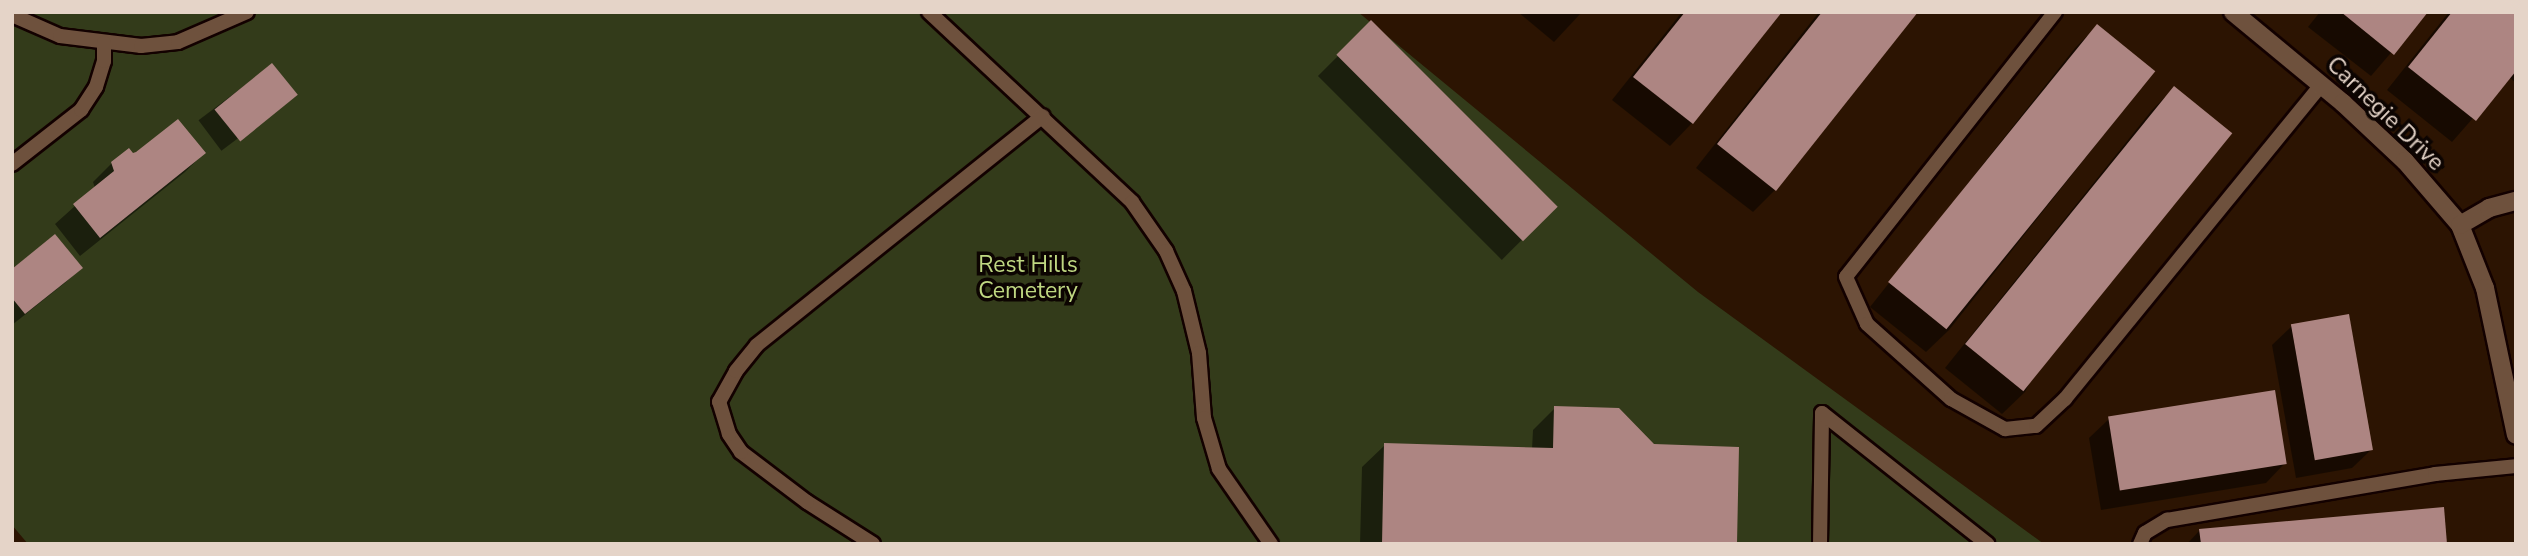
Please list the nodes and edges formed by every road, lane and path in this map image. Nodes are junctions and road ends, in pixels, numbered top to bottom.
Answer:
1 (247, 12) edge
2 (929, 12) edge
3 (2055, 12) edge
4 (2232, 12) edge
5 (12, 15) edge
6 (104, 43) junction
7 (2321, 85) junction
8 (1043, 116) junction
9 (12, 164) edge
10 (2516, 201) edge
11 (2460, 225) junction
12 (2516, 435) edge
13 (2516, 466) edge
14 (873, 544) edge
15 (1270, 544) edge
16 (1821, 544) edge
17 (1987, 544) edge
18 (2140, 544) edge

1 - 6 lane
2 - 8 lane
3 - 7 lane
4 - 7 street, Carnegie Drive
5 - 6 lane
6 - 9 lane
7 - 11 street, Carnegie Drive
8 - 14 lane
8 - 15 lane
10 - 11 street
11 - 12 street, Carnegie Drive
13 - 18 lane
16 - 17 lane

